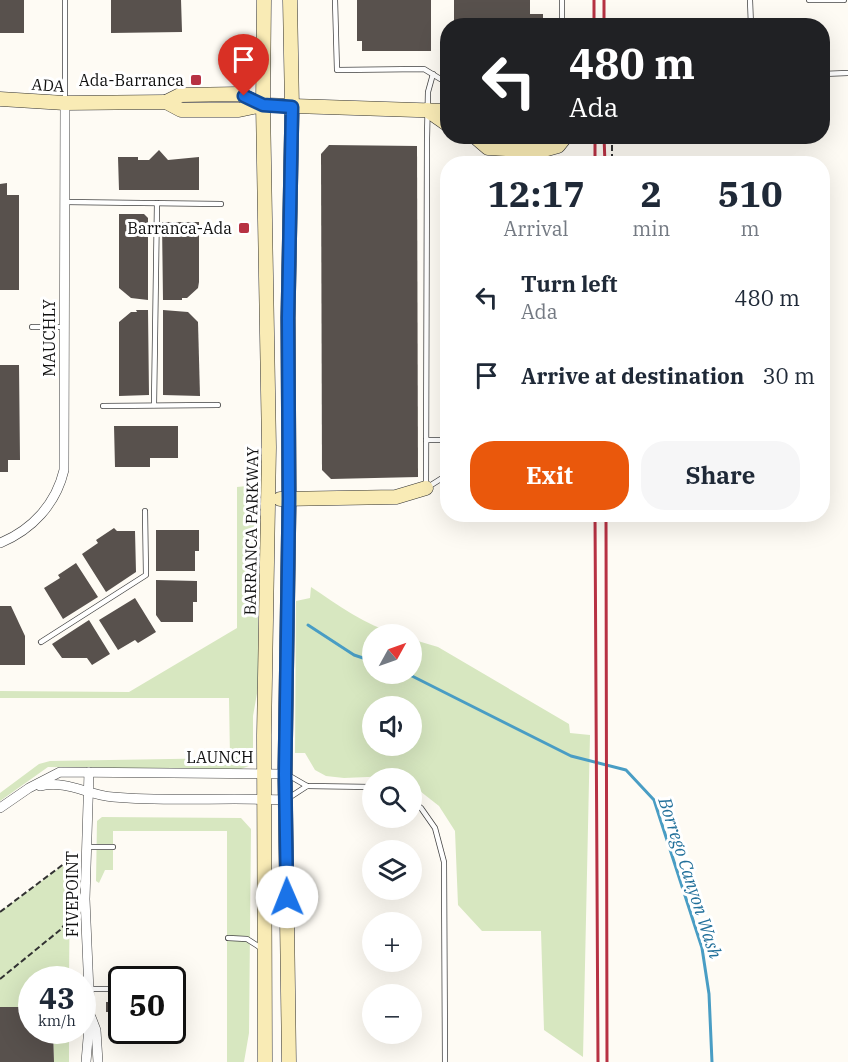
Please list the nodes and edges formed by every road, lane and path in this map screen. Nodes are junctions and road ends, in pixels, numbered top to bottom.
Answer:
1 (65, 0) edge
2 (264, 0) edge
3 (290, 0) edge
4 (335, 0) edge
5 (562, 0) edge
6 (750, 0) edge
7 (810, 0) edge
8 (844, 0) edge
9 (562, 18) edge
10 (751, 18) edge
11 (848, 73) edge
12 (433, 74) junction
13 (830, 74) edge
14 (440, 78) edge
15 (0, 99) edge
16 (65, 104) junction
17 (263, 105) junction
18 (292, 107) junction
19 (428, 110) junction
20 (440, 111) edge
21 (440, 119) edge
22 (483, 144) edge
23 (560, 144) edge
24 (64, 202) junction
25 (157, 203) junction
26 (221, 204) dead end
27 (418, 317) dead end
28 (426, 317) junction
29 (32, 327) dead end
30 (64, 327) junction
31 (154, 405) junction
32 (218, 405) dead end
33 (103, 406) dead end
34 (426, 440) junction
35 (440, 440) edge
36 (440, 480) edge
37 (426, 488) junction
38 (269, 499) junction
39 (289, 499) junction
40 (145, 511) dead end
41 (0, 543) edge
42 (40, 642) dead end
43 (89, 772) junction
44 (264, 772) junction
45 (285, 774) junction
46 (307, 786) junction
47 (362, 787) edge
48 (29, 788) junction
49 (89, 791) junction
50 (265, 799) junction
51 (285, 800) junction
52 (0, 808) edge
53 (422, 809) edge
54 (113, 846) dead end
55 (87, 847) junction
56 (85, 899) junction
57 (0, 912) edge
58 (228, 938) dead end
59 (265, 951) junction
60 (88, 966) edge
61 (0, 979) edge
62 (96, 1030) edge
63 (88, 1044) edge
64 (86, 1062) edge
65 (98, 1062) edge
66 (264, 1062) edge
67 (290, 1062) edge
68 (445, 1062) edge

1 - 16 lane
2 - 17 main road, BARRANCA PARKWAY
3 - 18 main road
4 - 12 lane
5 - 9 lane
6 - 10 lane
7 - 8 lane
11 - 13 lane
12 - 14 lane
12 - 19 lane
15 - 16 main road, ADA
16 - 17 main road, ADA
16 - 24 street, MAUCHLY
17 - 18 main road, ADA
17 - 38 main road, BARRANCA PARKWAY
18 - 19 main road, ADA
18 - 39 main road
19 - 20 main road, ADA
19 - 21 main road
19 - 28 lane
22 - 23 main road
24 - 25 lane
24 - 30 street, MAUCHLY
25 - 26 lane
25 - 31 lane
27 - 28 lane
28 - 34 lane
29 - 30 lane
30 - 41 street, MAUCHLY
31 - 32 lane
31 - 33 lane
34 - 35 lane
34 - 37 lane
36 - 37 lane
37 - 39 main road
38 - 39 main road
38 - 44 main road, BARRANCA PARKWAY
39 - 45 main road
40 - 42 lane
43 - 44 street, LAUNCH
43 - 48 street, LAUNCH
43 - 49 street, FIVEPOINT
44 - 45 street, LAUNCH
44 - 50 main road, BARRANCA PARKWAY
45 - 46 lane, LAUNCH
45 - 51 main road
46 - 47 lane
46 - 51 lane
48 - 49 street, LAUNCH
48 - 52 street, LAUNCH
49 - 50 street, LAUNCH
49 - 55 street, FIVEPOINT
50 - 51 street, LAUNCH
50 - 59 main road, BARRANCA PARKWAY
51 - 67 main road
53 - 68 lane
54 - 55 lane
55 - 56 street, FIVEPOINT
55 - 57 path
56 - 60 street, FIVEPOINT
56 - 61 path
58 - 59 lane
59 - 66 main road, BARRANCA PARKWAY
62 - 65 street, FIVEPOINT
63 - 64 street, FIVEPOINT

